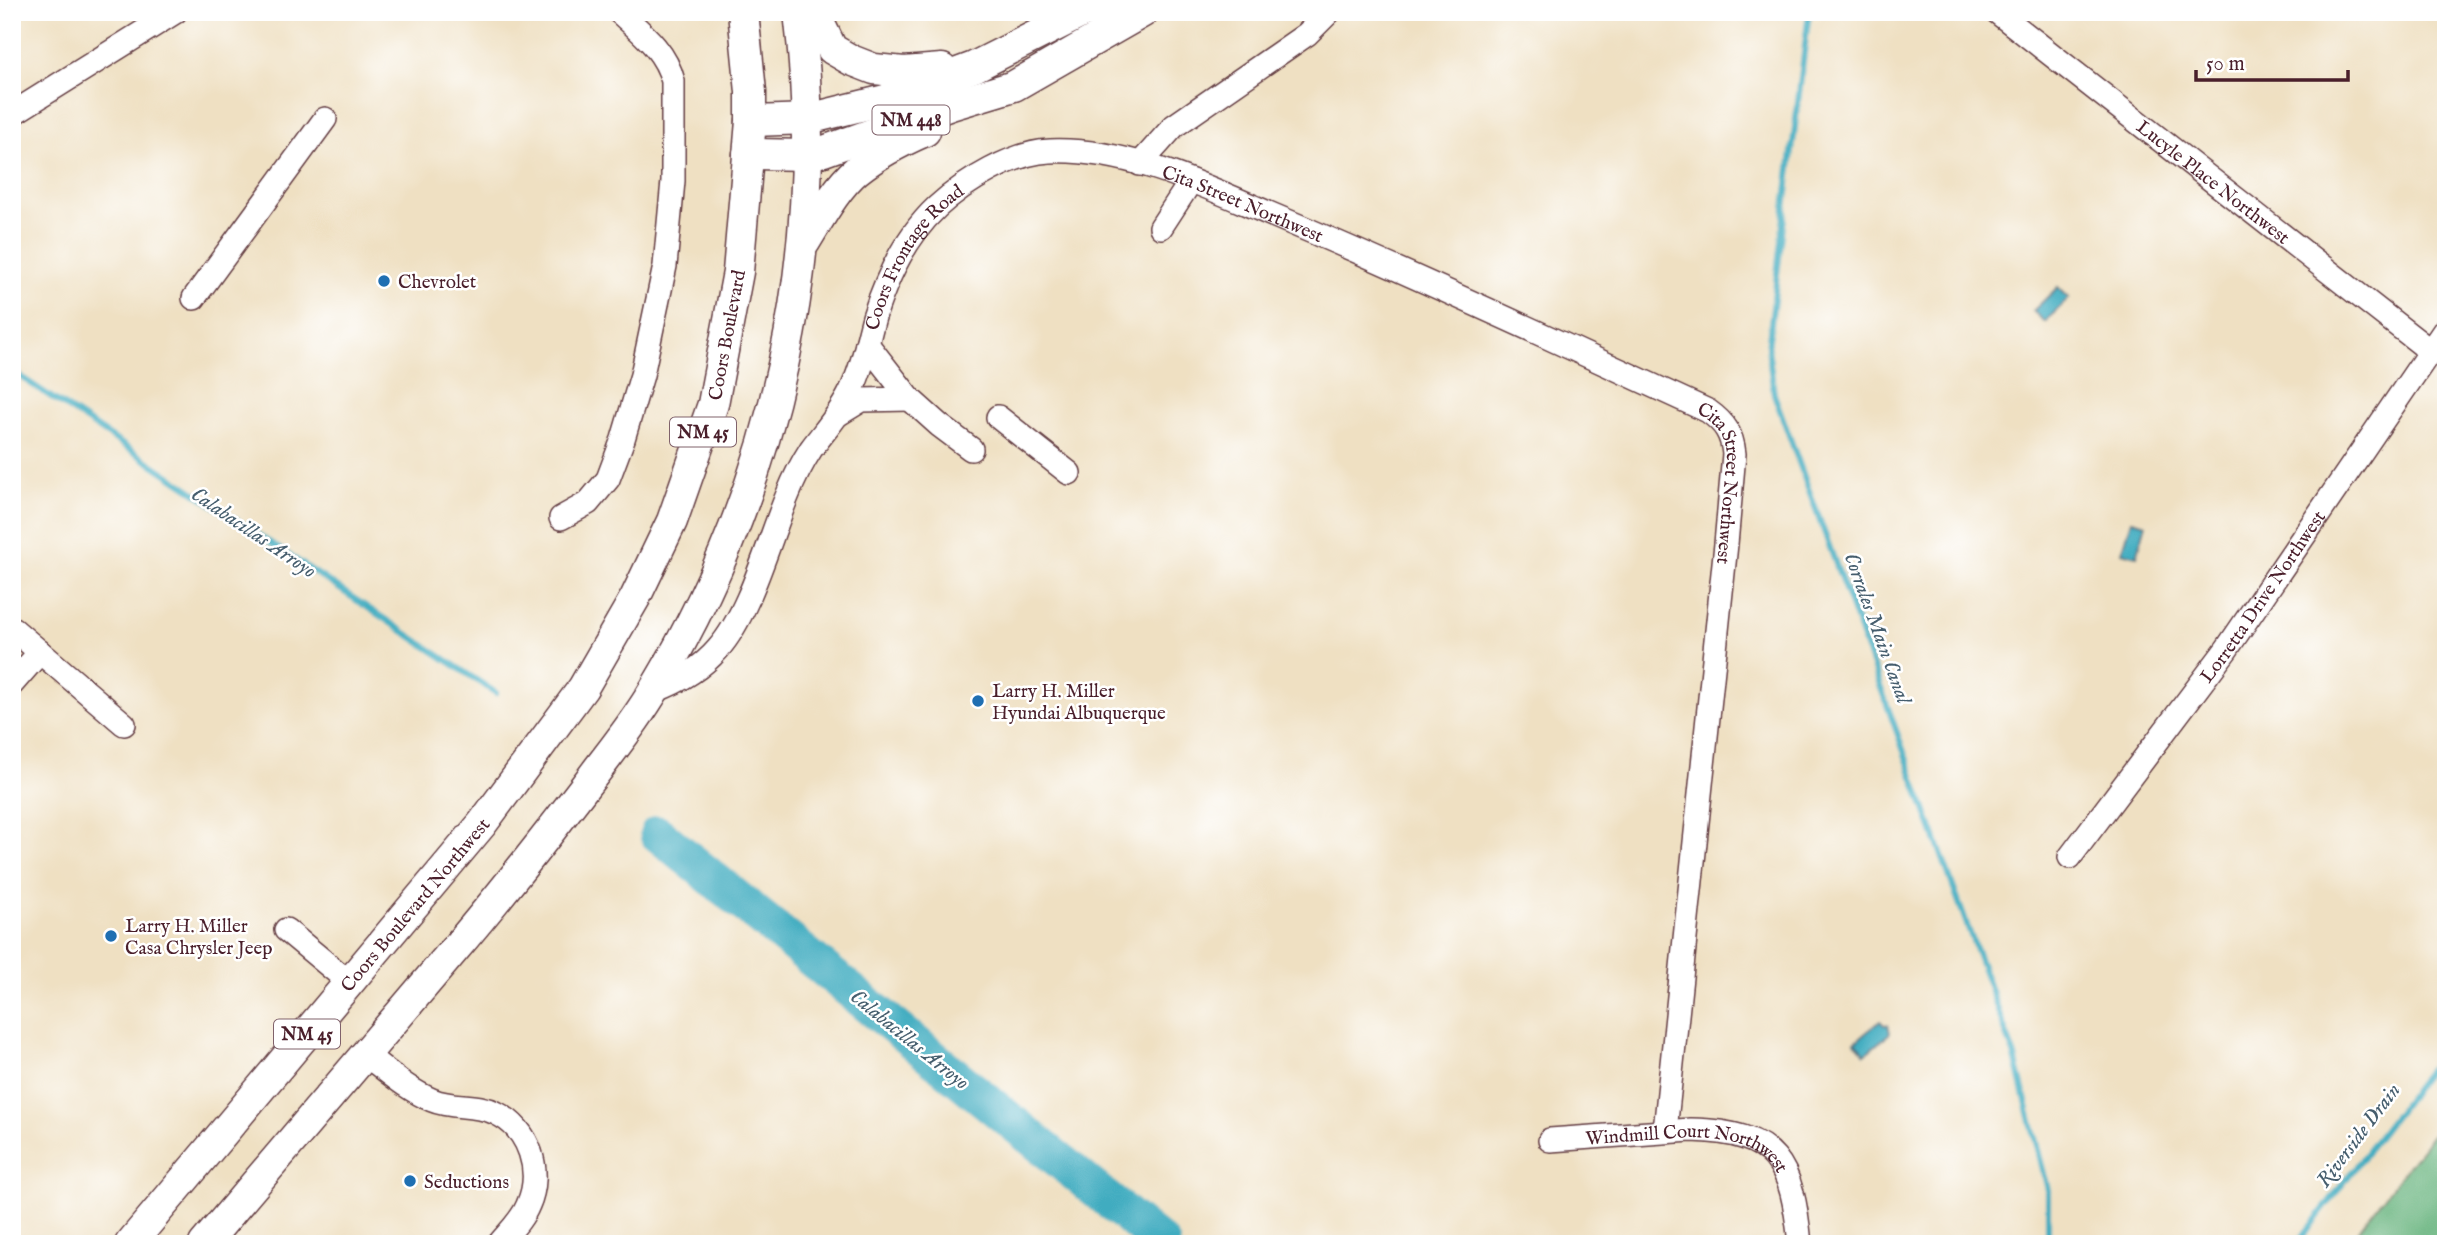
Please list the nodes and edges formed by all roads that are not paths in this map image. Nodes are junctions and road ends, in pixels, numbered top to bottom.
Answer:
1 (175, 12) edge
2 (619, 12) edge
3 (743, 12) edge
4 (799, 12) edge
5 (814, 12) edge
6 (1083, 12) edge
7 (1143, 12) edge
8 (1329, 12) edge
9 (1997, 12) edge
10 (974, 66) junction
11 (1014, 86) junction
12 (12, 114) edge
13 (325, 120) dead end
14 (808, 120) junction
15 (751, 121) junction
16 (748, 154) junction
17 (808, 155) junction
18 (1140, 164) junction
19 (1191, 181) junction
20 (1161, 227) dead end
21 (803, 246) junction
22 (194, 298) dead end
23 (2446, 328) edge
24 (867, 344) junction
25 (2429, 350) junction
26 (910, 399) junction
27 (839, 414) junction
28 (998, 417) dead end
29 (971, 449) dead end
30 (1069, 473) dead end
31 (561, 518) dead end
32 (12, 628) edge
33 (40, 652) junction
34 (12, 684) edge
35 (583, 688) joint
36 (646, 703) junction
37 (124, 724) dead end
38 (2070, 857) dead end
39 (286, 930) dead end
40 (350, 983) junction
41 (320, 1017) junction
42 (366, 1055) junction
43 (1665, 1131) junction
44 (1550, 1140) dead end
45 (130, 1244) edge
46 (146, 1244) edge
47 (204, 1244) edge
48 (499, 1244) edge
49 (1800, 1244) edge

1 - 12 street
2 - 31 street
3 - 15 main road, NM 45
4 - 14 main road, NM 45
5 - 10 main road
6 - 10 main road, NM 448
7 - 11 main road, NM 448
8 - 18 street
9 - 25 street, Lucyle Place Northwest
10 - 14 main road, NM 448
11 - 17 main road, NM 448
11 - 21 main road
13 - 22 street
14 - 15 main road, NM 448
14 - 17 main road, NM 45
15 - 16 main road, Coors Boulevard / NM 45
16 - 17 main road, NM 448
16 - 35 main road, Coors Boulevard / NM 45
17 - 21 main road, NM 45
18 - 19 street, Cita Street Northwest
18 - 24 street, Coors Frontage Road
19 - 20 street
19 - 43 street, Cita Street Northwest
21 - 36 main road, NM 45
23 - 25 street, Lorretta Drive Northwest
24 - 26 street
24 - 27 street, Coors Frontage Road
25 - 38 street, Lorretta Drive Northwest
26 - 27 street
26 - 29 street
27 - 36 street, Coors Frontage Road
28 - 30 street
32 - 33 street
33 - 34 street
33 - 37 street
35 - 40 main road, Coors Boulevard Northwest / NM 45
36 - 42 main road, NM 45
39 - 40 street
40 - 41 main road, Coors Boulevard Northwest / NM 45
41 - 45 main road, Coors Boulevard Northwest / NM 45
41 - 46 main road
42 - 47 main road, NM 45
42 - 48 street
43 - 44 street, Windmill Court Northwest
43 - 49 street, Windmill Court Northwest

